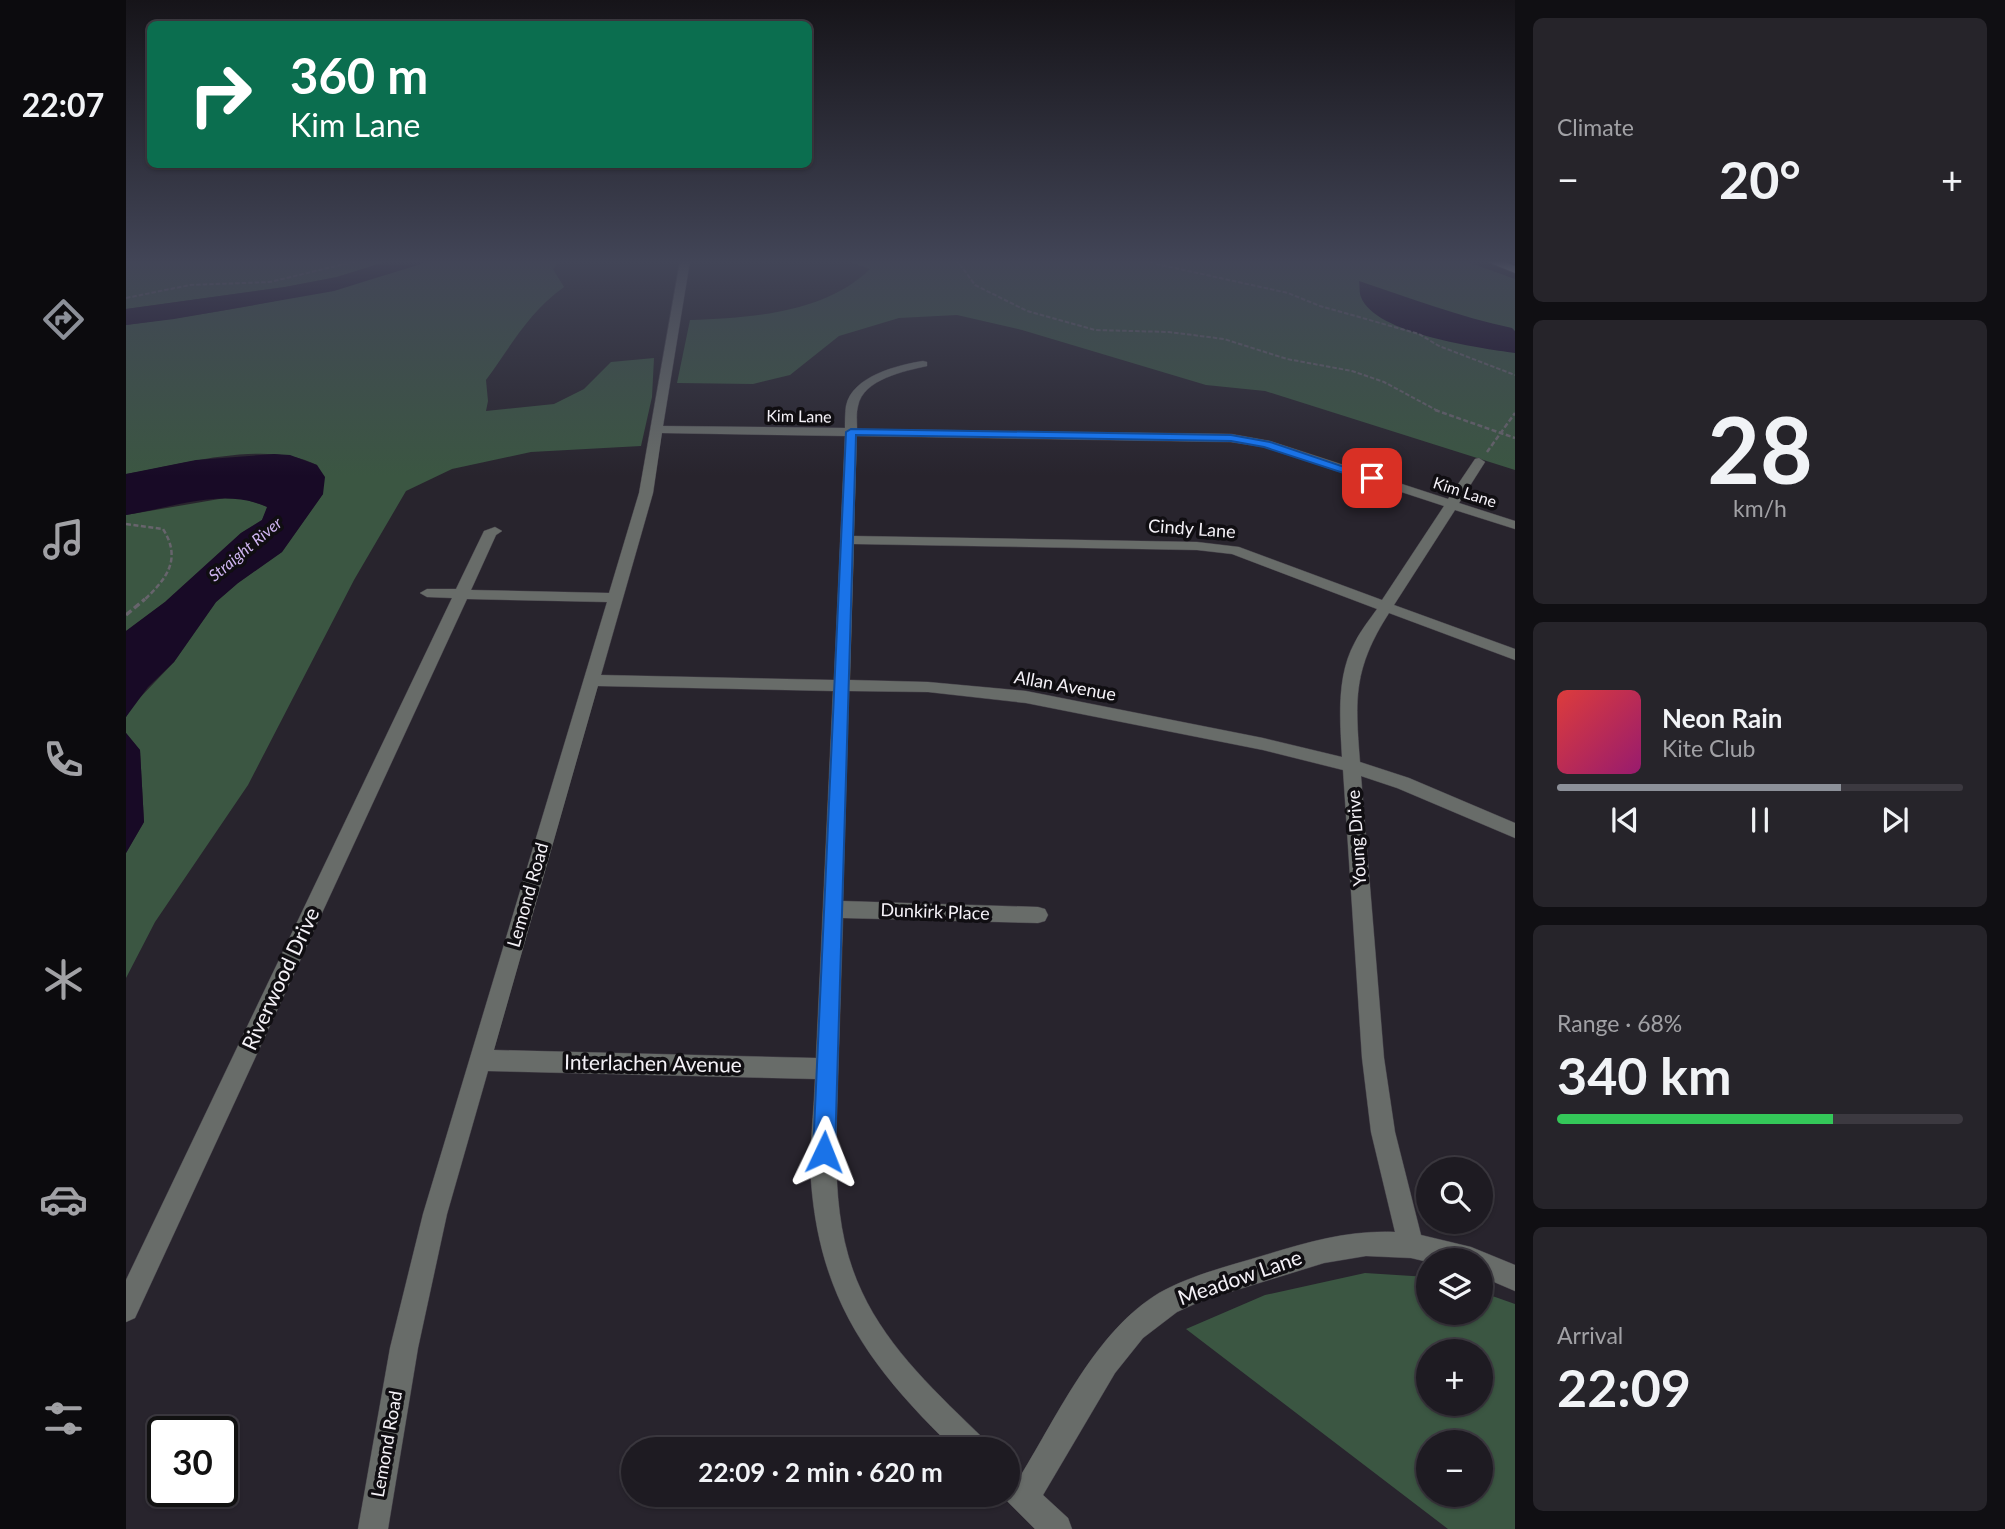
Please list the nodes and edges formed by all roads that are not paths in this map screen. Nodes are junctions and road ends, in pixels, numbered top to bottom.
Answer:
1 (673, 332) edge
2 (923, 364) dead end
3 (657, 429) junction
4 (851, 432) junction
5 (1481, 459) road end
6 (1451, 504) junction
7 (1515, 525) edge
8 (495, 531) dead end
9 (847, 540) junction
10 (427, 593) dead end
11 (461, 594) junction
12 (615, 598) junction
13 (1385, 606) junction
14 (1515, 655) edge
15 (591, 680) junction
16 (842, 685) junction
17 (1352, 766) junction
18 (1515, 831) edge
19 (833, 909) junction
20 (1038, 915) dead end
21 (479, 1060) junction
22 (827, 1069) junction
23 (1411, 1245) junction
24 (1423, 1248) edge
25 (1493, 1269) edge
26 (1515, 1278) edge
27 (126, 1309) edge
28 (961, 1437) edge
29 (1020, 1484) edge
30 (1020, 1494) edge
31 (373, 1529) edge
32 (1056, 1529) edge

1 - 3 street, Lemond Road
2 - 4 street
3 - 4 street, Kim Lane
3 - 12 street, Lemond Road
4 - 6 street, Kim Lane
4 - 9 street
5 - 6 street, Young Drive
6 - 7 street, Kim Lane
6 - 13 street, Young Drive
8 - 11 street, Riverwood Drive
9 - 13 street, Cindy Lane
9 - 16 street
10 - 11 street
11 - 12 street
11 - 27 street, Riverwood Drive
12 - 15 street, Lemond Road
13 - 14 street, Cindy Lane
13 - 17 street, Young Drive
15 - 16 street, Allan Avenue
15 - 21 street, Lemond Road
16 - 17 street, Allan Avenue
16 - 19 street
17 - 18 street, Allan Avenue
17 - 23 street, Young Drive
19 - 20 street, Dunkirk Place
19 - 22 street
21 - 22 street, Interlachen Avenue
21 - 31 street, Lemond Road
22 - 28 street
23 - 24 street, Meadow Lane
23 - 29 street, Meadow Lane
25 - 26 street
30 - 32 street

